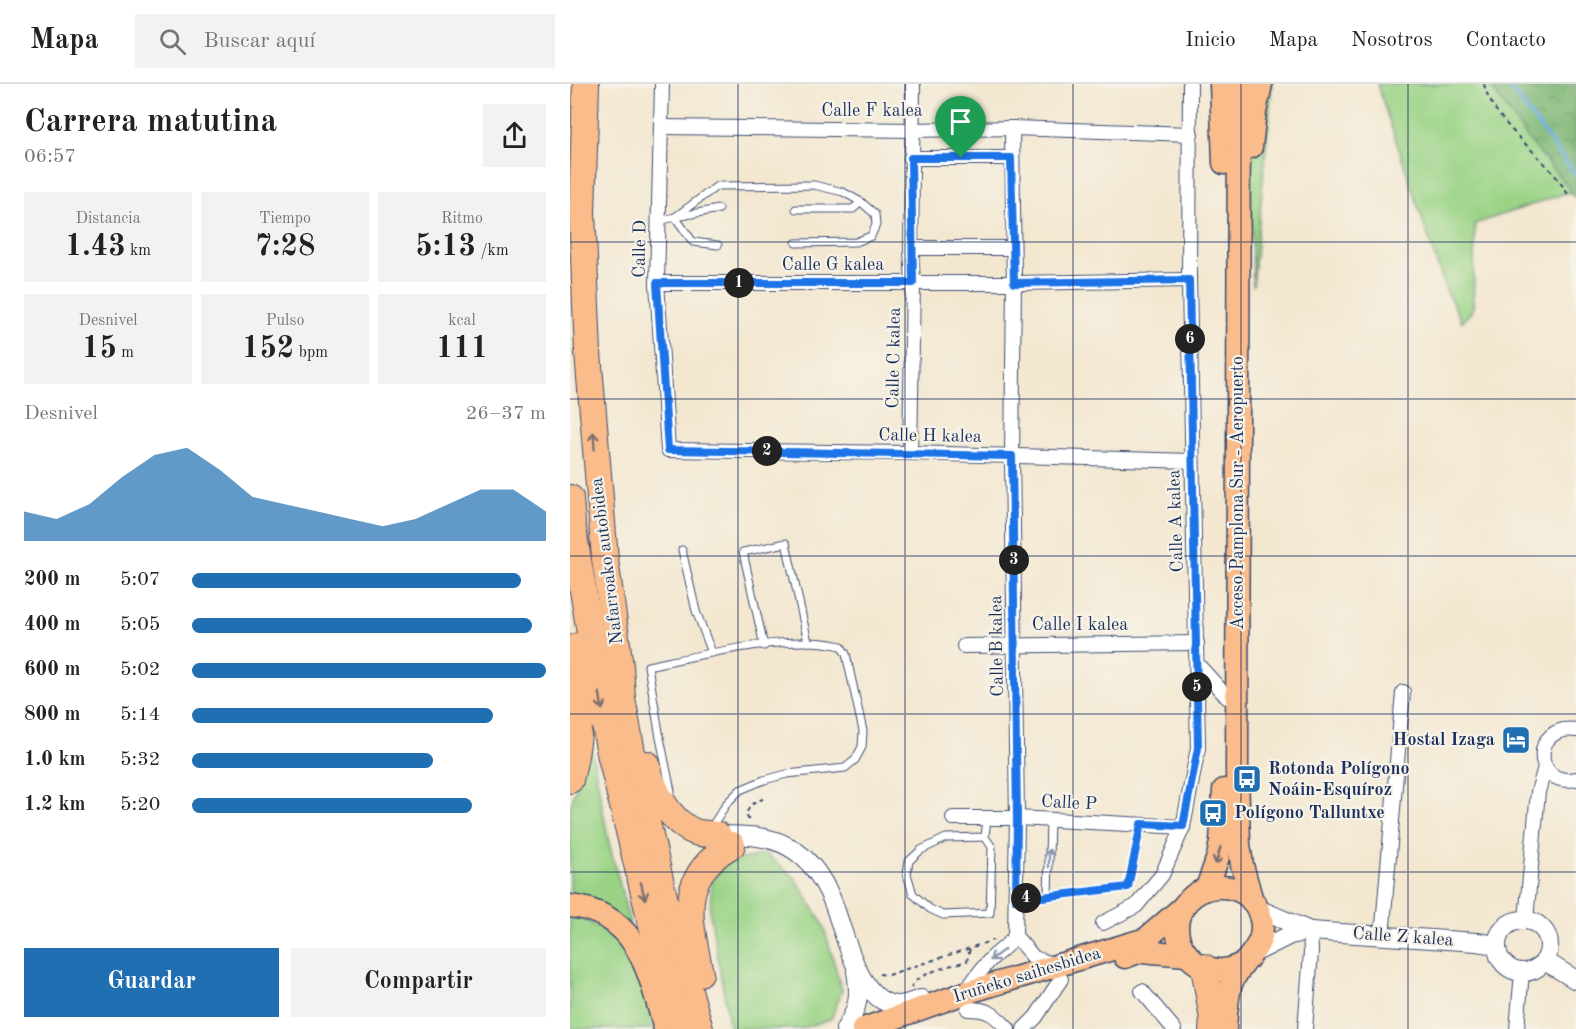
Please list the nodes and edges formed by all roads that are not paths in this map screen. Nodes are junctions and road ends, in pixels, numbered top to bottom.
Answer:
1 (586, 84) edge
2 (662, 84) edge
3 (913, 84) edge
4 (1190, 84) edge
5 (1221, 84) edge
6 (1239, 84) edge
7 (1261, 84) edge
8 (661, 127) junction
9 (1012, 128) junction
10 (913, 130) junction
11 (1191, 134) junction
12 (911, 158) junction
13 (1011, 158) junction
14 (861, 202) junction
15 (719, 209) dead end
16 (796, 209) dead end
17 (675, 218) junction
18 (659, 221) junction
19 (796, 243) dead end
20 (718, 245) dead end
21 (911, 248) junction
22 (1012, 248) junction
23 (1189, 280) junction
24 (657, 283) junction
25 (913, 283) junction
26 (1014, 283) junction
27 (1238, 289) junction
28 (668, 450) joint
29 (910, 453) junction
30 (1012, 456) junction
31 (1192, 461) junction
32 (570, 498) edge
33 (682, 550) dead end
34 (570, 589) edge
35 (808, 642) junction
36 (1197, 643) junction
37 (1015, 644) junction
38 (764, 646) junction
39 (964, 646) dead end
40 (712, 653) junction
41 (1197, 664) junction
42 (620, 666) junction
43 (1403, 692) dead end
44 (1227, 697) junction
45 (1576, 730) edge
46 (1545, 767) junction
47 (1576, 779) edge
48 (570, 780) edge
49 (671, 791) dead end
50 (987, 818) junction
51 (1017, 818) junction
52 (953, 819) dead end
53 (1050, 820) junction
54 (1141, 824) junction
55 (1183, 826) junction
56 (718, 834) junction
57 (985, 837) junction
58 (1207, 888) junction
59 (1048, 896) junction
60 (1016, 900) junction
61 (1255, 905) junction
62 (570, 906) edge
63 (1183, 907) junction
64 (1526, 919) junction
65 (1103, 923) dead end
66 (1310, 931) junction
67 (1009, 937) junction
68 (1382, 937) junction
69 (1496, 945) junction
70 (1249, 958) junction
71 (1196, 961) junction
72 (1545, 962) junction
73 (856, 966) junction
74 (1059, 972) junction
75 (1522, 972) junction
76 (1576, 980) edge
77 (1142, 991) dead end
78 (966, 1001) junction
79 (665, 1029) edge
80 (677, 1029) edge
81 (700, 1029) edge
82 (714, 1029) edge
83 (845, 1029) edge
84 (863, 1029) edge
85 (907, 1029) edge
86 (1008, 1029) edge
87 (1024, 1029) edge
88 (1174, 1029) edge
89 (1212, 1029) edge
90 (1225, 1029) edge
91 (1305, 1029) edge
92 (1517, 1029) edge

42 -> 1 highway, Nafarroako autobidea
2 - 8 street, Calle D
3 - 10 street, Calle C kalea
4 - 11 street, Calle A kalea
5 - 44 highway, Acceso Pamplona Sur - Aeropuerto
6 - 27 highway, Acceso Pamplona Sur - Aeropuerto
7 - 27 highway
8 - 10 street, Calle F kalea
8 - 18 street, Calle D
9 - 10 street, Calle F kalea
9 - 11 street, Calle F kalea
9 - 13 street, Calle B kalea
10 - 12 street, Calle C kalea
11 - 23 street, Calle A kalea
12 - 13 street
12 - 21 street, Calle C kalea
13 - 22 street, Calle B kalea
14 - 16 lane
14 - 17 lane
14 - 19 lane
15 - 17 lane
17 - 18 lane
17 - 20 lane
18 - 24 street, Calle D
21 - 22 street
21 - 25 street, Calle C kalea
22 - 26 street, Calle B kalea
23 - 26 street, Calle G kalea
23 - 31 street, Calle A kalea
24 - 25 street, Calle G kalea
24 - 28 street, Calle D
25 - 26 street, Calle G kalea
25 - 29 street, Calle C kalea
26 - 30 street, Calle B kalea
27 - 61 highway, Acceso Pamplona Sur - Aeropuerto
28 - 29 street, Calle H kalea
29 - 30 street, Calle H kalea
30 - 31 street, Calle H kalea
30 - 37 street, Calle B kalea
31 - 36 street, Calle A kalea
32 -> 80 highway, Nafarroako autobidea
33 - 40 lane
34 - 48 highway
35 - 38 lane
35 - 38 lane
35 - 56 lane
36 - 37 street, Calle I kalea
36 - 41 street, Calle A kalea
37 - 39 street, Calle I kalea
37 - 51 street, Calle B kalea
38 - 40 lane
40 - 49 lane
41 - 44 street
41 - 55 street, Calle A kalea
42 - 56 highway
42 - 81 highway, Nafarroako autobidea
43 - 68 street
44 -> 58 highway, Acceso Pamplona Sur - Aeropuerto
45 - 46 street
46 - 47 street
46 - 64 street
50 - 51 street, Calle P
50 - 52 street, Calle P
50 - 57 lane
51 - 53 street, Calle P
51 - 60 street, Calle B kalea
53 - 54 street, Calle P
59 -> 53 lane
54 - 55 street, Calle P
54 - 59 lane
55 - 65 street, Calle A kalea
56 - 73 street
56 - 82 highway
57 - 57 lane
58 - 61 highway
58 - 63 highway
59 - 60 lane
60 - 67 street, Calle B kalea
61 - 66 street
61 - 70 highway
62 - 79 highway
63 - 71 highway
63 - 74 highway, Iruñeko saihesbidea
64 - 69 street
64 - 72 street
66 - 68 street, Calle Z kalea
66 - 70 street
66 - 91 street
67 - 74 street
67 -> 78 street
68 - 69 street, Calle Z kalea
69 - 75 street
70 - 71 highway
70 - 90 highway
71 - 74 highway, Iruñeko saihesbidea
71 - 89 highway
72 - 75 street
72 - 76 street
73 - 78 street
73 - 83 street
74 - 78 highway, Iruñeko saihesbidea
74 - 87 street
75 - 92 street
77 - 88 street
78 - 84 highway, Iruñeko saihesbidea
78 - 85 highway, Iruñeko saihesbidea
78 - 86 street

